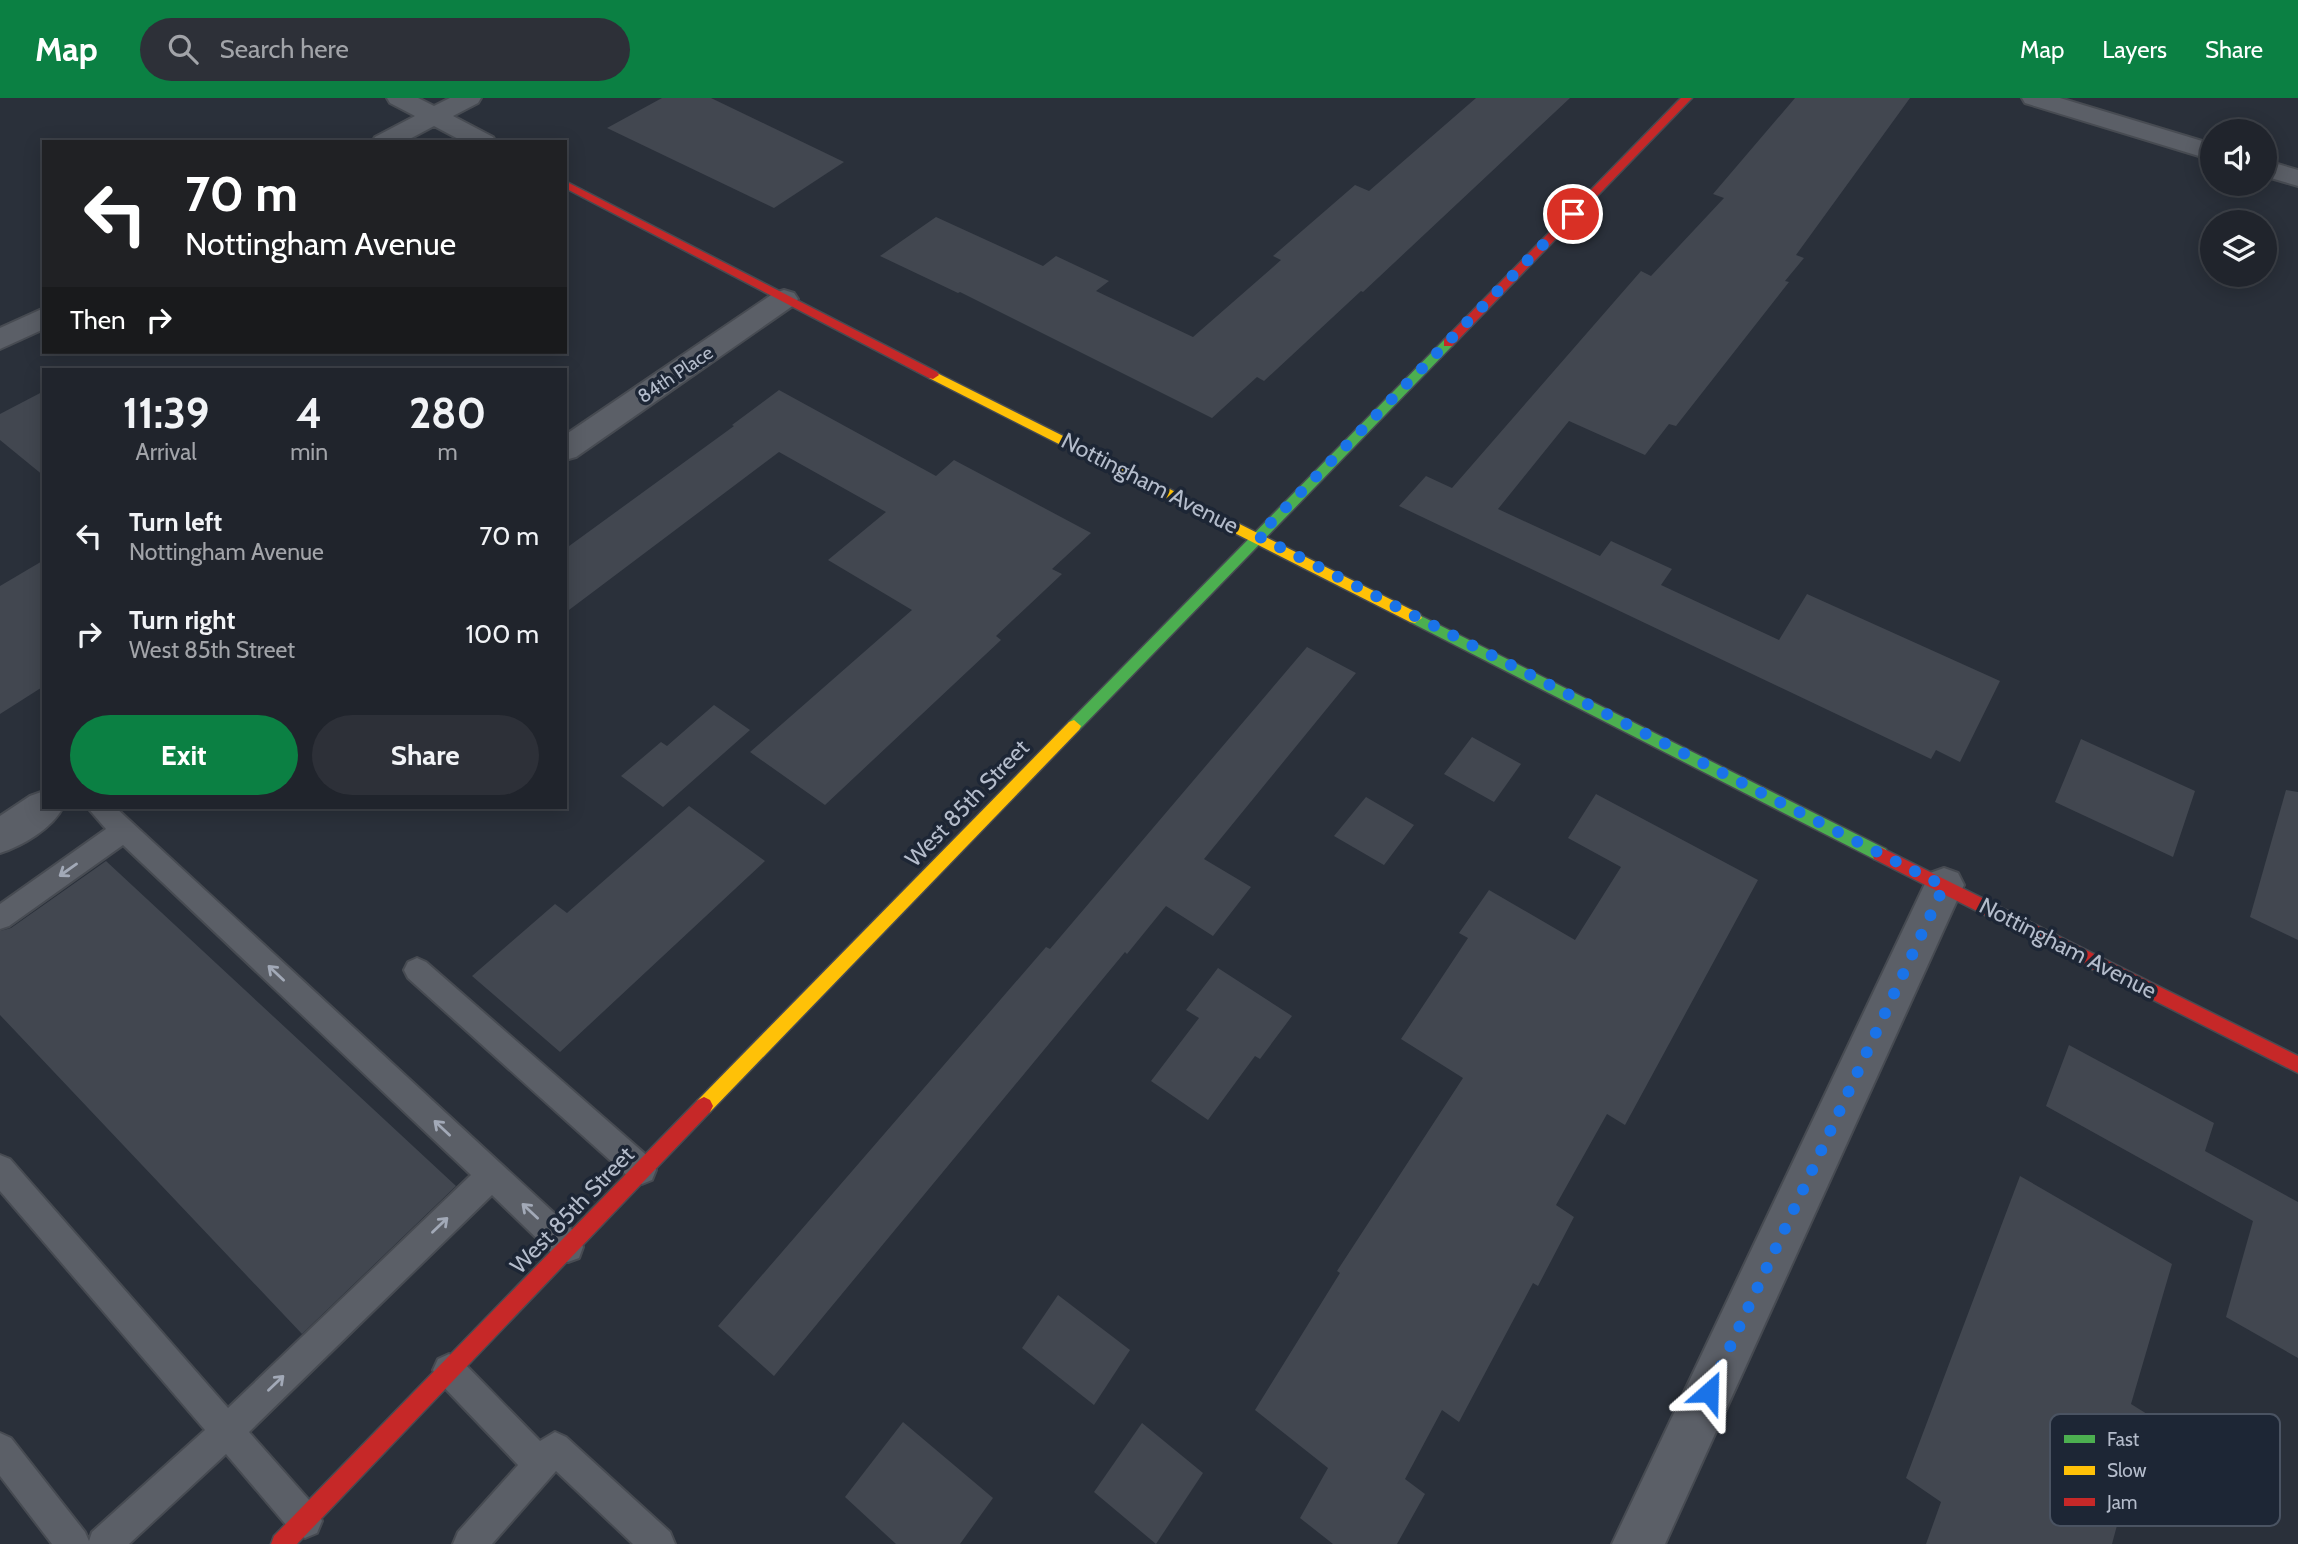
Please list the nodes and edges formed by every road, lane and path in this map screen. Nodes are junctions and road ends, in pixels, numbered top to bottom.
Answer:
1 (399, 98) edge
2 (469, 98) edge
3 (1687, 98) edge
4 (2034, 98) edge
5 (434, 116) junction
6 (388, 140) edge
7 (480, 140) edge
8 (2200, 148) edge
9 (2277, 172) edge
10 (2298, 178) edge
11 (567, 185) edge
12 (784, 299) junction
13 (42, 318) edge
14 (0, 340) edge
15 (567, 449) edge
16 (1258, 536) junction
17 (42, 808) edge
18 (101, 809) edge
19 (124, 830) junction
20 (0, 837) edge
21 (1944, 886) junction
22 (0, 918) edge
23 (417, 970) dead end
24 (2298, 1065) edge
25 (0, 1169) edge
26 (642, 1170) junction
27 (492, 1175) junction
28 (568, 1247) junction
29 (449, 1370) junction
30 (227, 1431) junction
31 (0, 1449) edge
32 (539, 1464) junction
33 (305, 1521) junction
34 (73, 1544) edge
35 (104, 1544) edge
36 (282, 1544) edge
37 (470, 1544) edge
38 (658, 1544) edge
39 (1638, 1544) edge

1 - 5 street
2 - 5 street
3 - 16 street, West 85th Street
4 - 8 street
5 - 6 street
5 - 7 street
9 - 10 street
11 - 12 street, Nottingham Avenue
12 - 15 street, 84th Place
12 - 16 street, Nottingham Avenue
13 - 14 street
16 - 21 street, Nottingham Avenue
16 - 26 street, West 85th Street
17 - 20 street
18 - 19 lane
19 -> 22 lane
27 -> 19 lane
21 - 24 street, Nottingham Avenue
21 - 39 street
23 - 26 lane
25 - 30 lane
26 - 28 street, West 85th Street
28 -> 27 lane
30 -> 27 lane
28 - 29 street, West 85th Street
29 - 32 lane
29 - 33 street, West 85th Street
30 - 33 lane
30 - 35 lane
31 - 34 lane
32 - 37 lane
32 - 38 lane
33 - 36 street, West 85th Street

